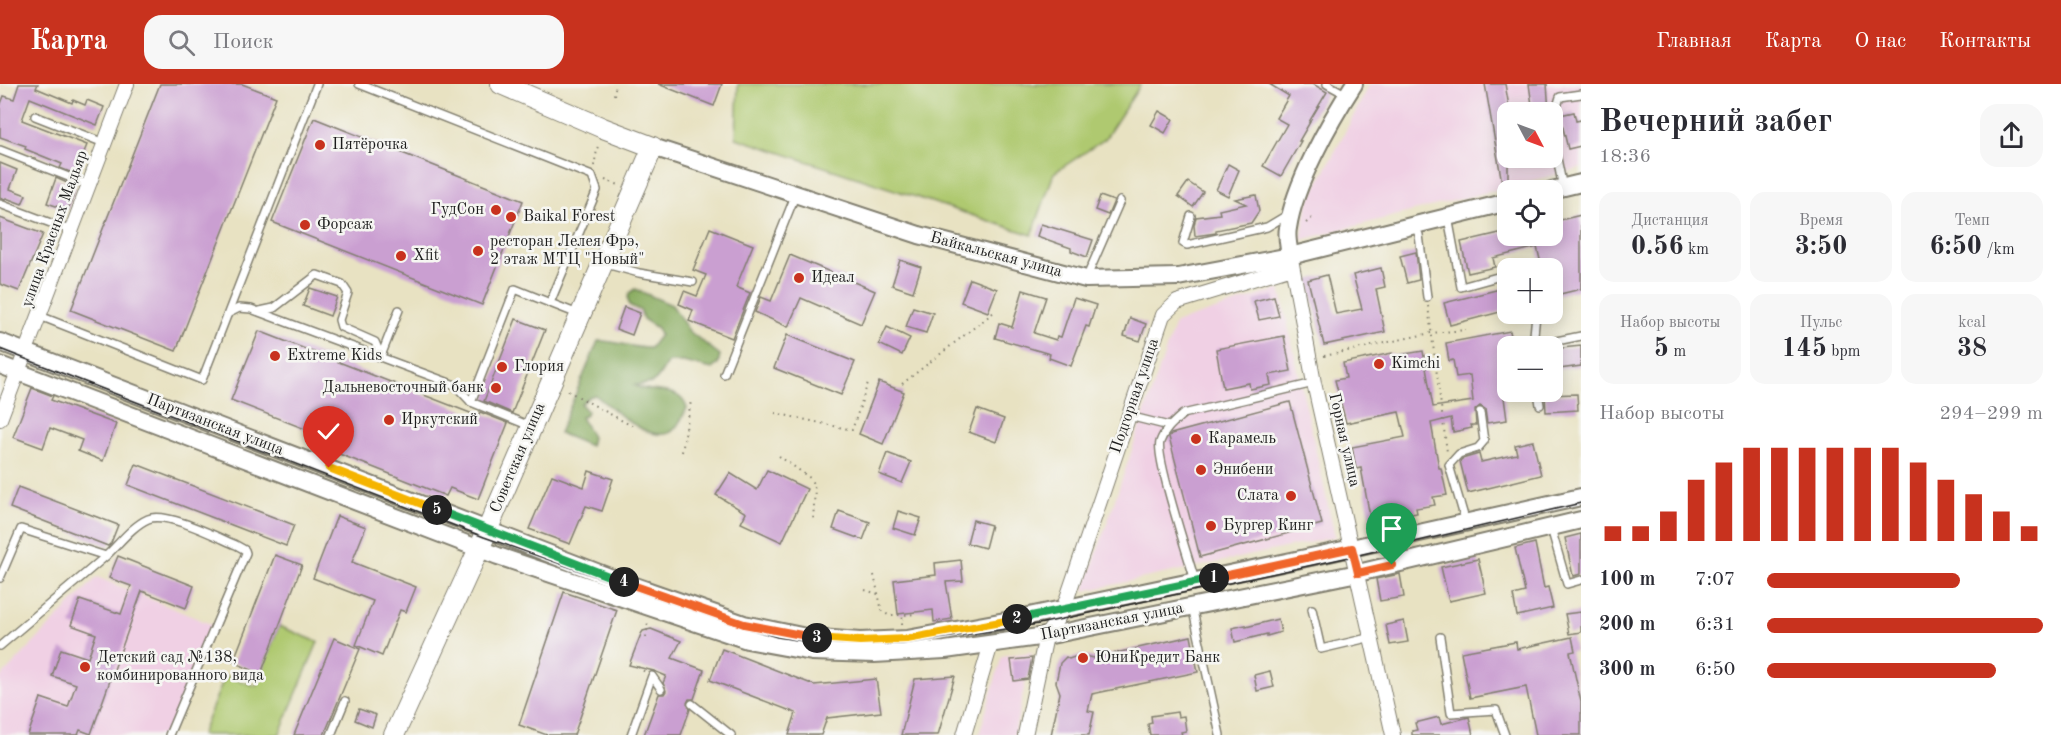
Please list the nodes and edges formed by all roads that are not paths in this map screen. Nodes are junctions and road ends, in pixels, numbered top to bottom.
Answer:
1 (127, 84) edge
2 (317, 84) edge
3 (359, 84) edge
4 (501, 84) edge
5 (1327, 84) edge
6 (1350, 90) edge
7 (1581, 94) edge
8 (1559, 102) edge
9 (35, 116) dead end
10 (105, 143) junction
11 (653, 147) junction
12 (0, 150) edge
13 (1581, 183) edge
14 (89, 185) junction
15 (1563, 188) edge
16 (796, 194) junction
17 (1120, 201) dead end
18 (0, 204) edge
19 (1497, 205) edge
20 (1191, 216) dead end
21 (1448, 217) junction
22 (1296, 219) junction
23 (1414, 226) junction
24 (72, 231) junction
25 (1291, 261) junction
26 (603, 263) junction
27 (1497, 277) edge
28 (1086, 279) junction
29 (693, 282) dead end
30 (1427, 297) road end
31 (550, 303) junction
32 (399, 310) dead end
33 (257, 311) junction
34 (229, 313) junction
35 (581, 315) junction
36 (40, 316) junction
37 (1581, 336) edge
38 (1563, 340) edge
39 (0, 342) edge
40 (27, 352) junction
41 (381, 356) junction
42 (0, 365) edge
43 (19, 372) junction
44 (724, 374) dead end
45 (1314, 383) junction
46 (471, 402) junction
47 (1540, 402) edge
48 (1540, 405) dead end
49 (1480, 412) dead end
50 (1129, 416) junction
51 (0, 419) edge
52 (1169, 426) junction
53 (532, 427) junction
54 (1581, 497) edge
55 (1581, 519) edge
56 (1466, 523) junction
57 (1551, 527) junction
58 (488, 529) junction
59 (1352, 548) junction
60 (479, 549) junction
61 (106, 556) junction
62 (1358, 573) junction
63 (0, 578) edge
64 (1581, 580) edge
65 (1196, 582) junction
66 (1192, 606) junction
67 (1312, 609) dead end
68 (1063, 610) junction
69 (1046, 636) junction
70 (1372, 637) junction
71 (1440, 638) dead end
72 (991, 644) junction
73 (0, 646) edge
74 (661, 689) dead end
75 (345, 701) dead end
76 (692, 704) dead end
77 (169, 735) edge
78 (331, 735) edge
79 (394, 735) edge
80 (631, 735) edge
81 (730, 735) edge
82 (964, 735) edge
83 (1025, 735) edge
84 (1220, 735) edge
85 (1393, 735) edge
86 (1505, 735) edge

1 - 10 street, улица Красных Мадьяр
2 - 34 lane
3 - 31 lane
4 - 11 main road, Байкальская улица
5 - 6 lane
6 - 22 street
7 - 8 lane
9 - 10 lane
10 - 14 street, улица Красных Мадьяр
11 - 16 street, Байкальская улица
11 - 26 main road, Советская улица
12 - 14 lane
13 - 15 street
14 - 24 street, улица Красных Мадьяр
16 - 28 street, Байкальская улица
16 - 44 lane
17 - 28 lane
18 - 24 lane
19 - 21 street, Байкальская улица
20 - 22 lane
21 - 23 street, Байкальская улица
21 - 27 lane
22 - 25 street
23 - 25 street, Байкальская улица
23 - 30 lane
24 - 36 street, улица Красных Мадьяр
25 - 28 street, Байкальская улица
25 - 45 street, Горная улица
25 - 50 street, Подгорная улица
26 - 29 lane
26 - 35 main road, Советская улица
31 - 35 lane
31 - 46 lane
32 - 41 lane
33 - 34 lane
33 - 41 lane
33 - 41 lane
34 - 36 lane
35 - 53 main road, Советская улица
36 - 40 street, улица Красных Мадьяр
37 - 38 lane
39 - 40 street, Партизанская улица
40 - 43 street, улица Красных Мадьяр
40 - 58 street, Партизанская улица
41 - 46 lane
42 - 43 street, Партизанская улица
43 - 51 street, улица Красных Мадьяр
43 - 60 street, Партизанская улица
45 - 52 lane
45 - 59 street, Горная улица
46 - 53 lane
47 - 48 lane
49 - 56 lane
50 - 52 lane
50 - 68 street, Подгорная улица
52 - 65 lane
53 - 58 main road, Советская улица
54 - 56 street, Партизанская улица
55 - 57 street, Партизанская улица
56 - 59 street, Партизанская улица
57 - 62 street, Партизанская улица
57 - 64 lane
58 - 60 main road, Советская улица
58 - 68 street, Партизанская улица
59 - 62 street, Горная улица
59 - 65 street, Партизанская улица
60 - 72 street, Партизанская улица
60 - 79 main road, Советская улица
61 - 63 lane
61 - 73 lane
61 - 77 lane
62 - 66 street, Партизанская улица
62 - 70 street, Горная улица
65 - 68 street, Партизанская улица
66 - 69 street, Партизанская улица
66 - 84 lane
67 - 70 lane
68 - 69 street, Подгорная улица
69 - 72 street, Партизанская улица
69 - 83 street
70 - 85 street, Горная улица
71 - 86 lane
72 - 82 street
74 - 80 lane
75 - 78 lane
76 - 81 lane

